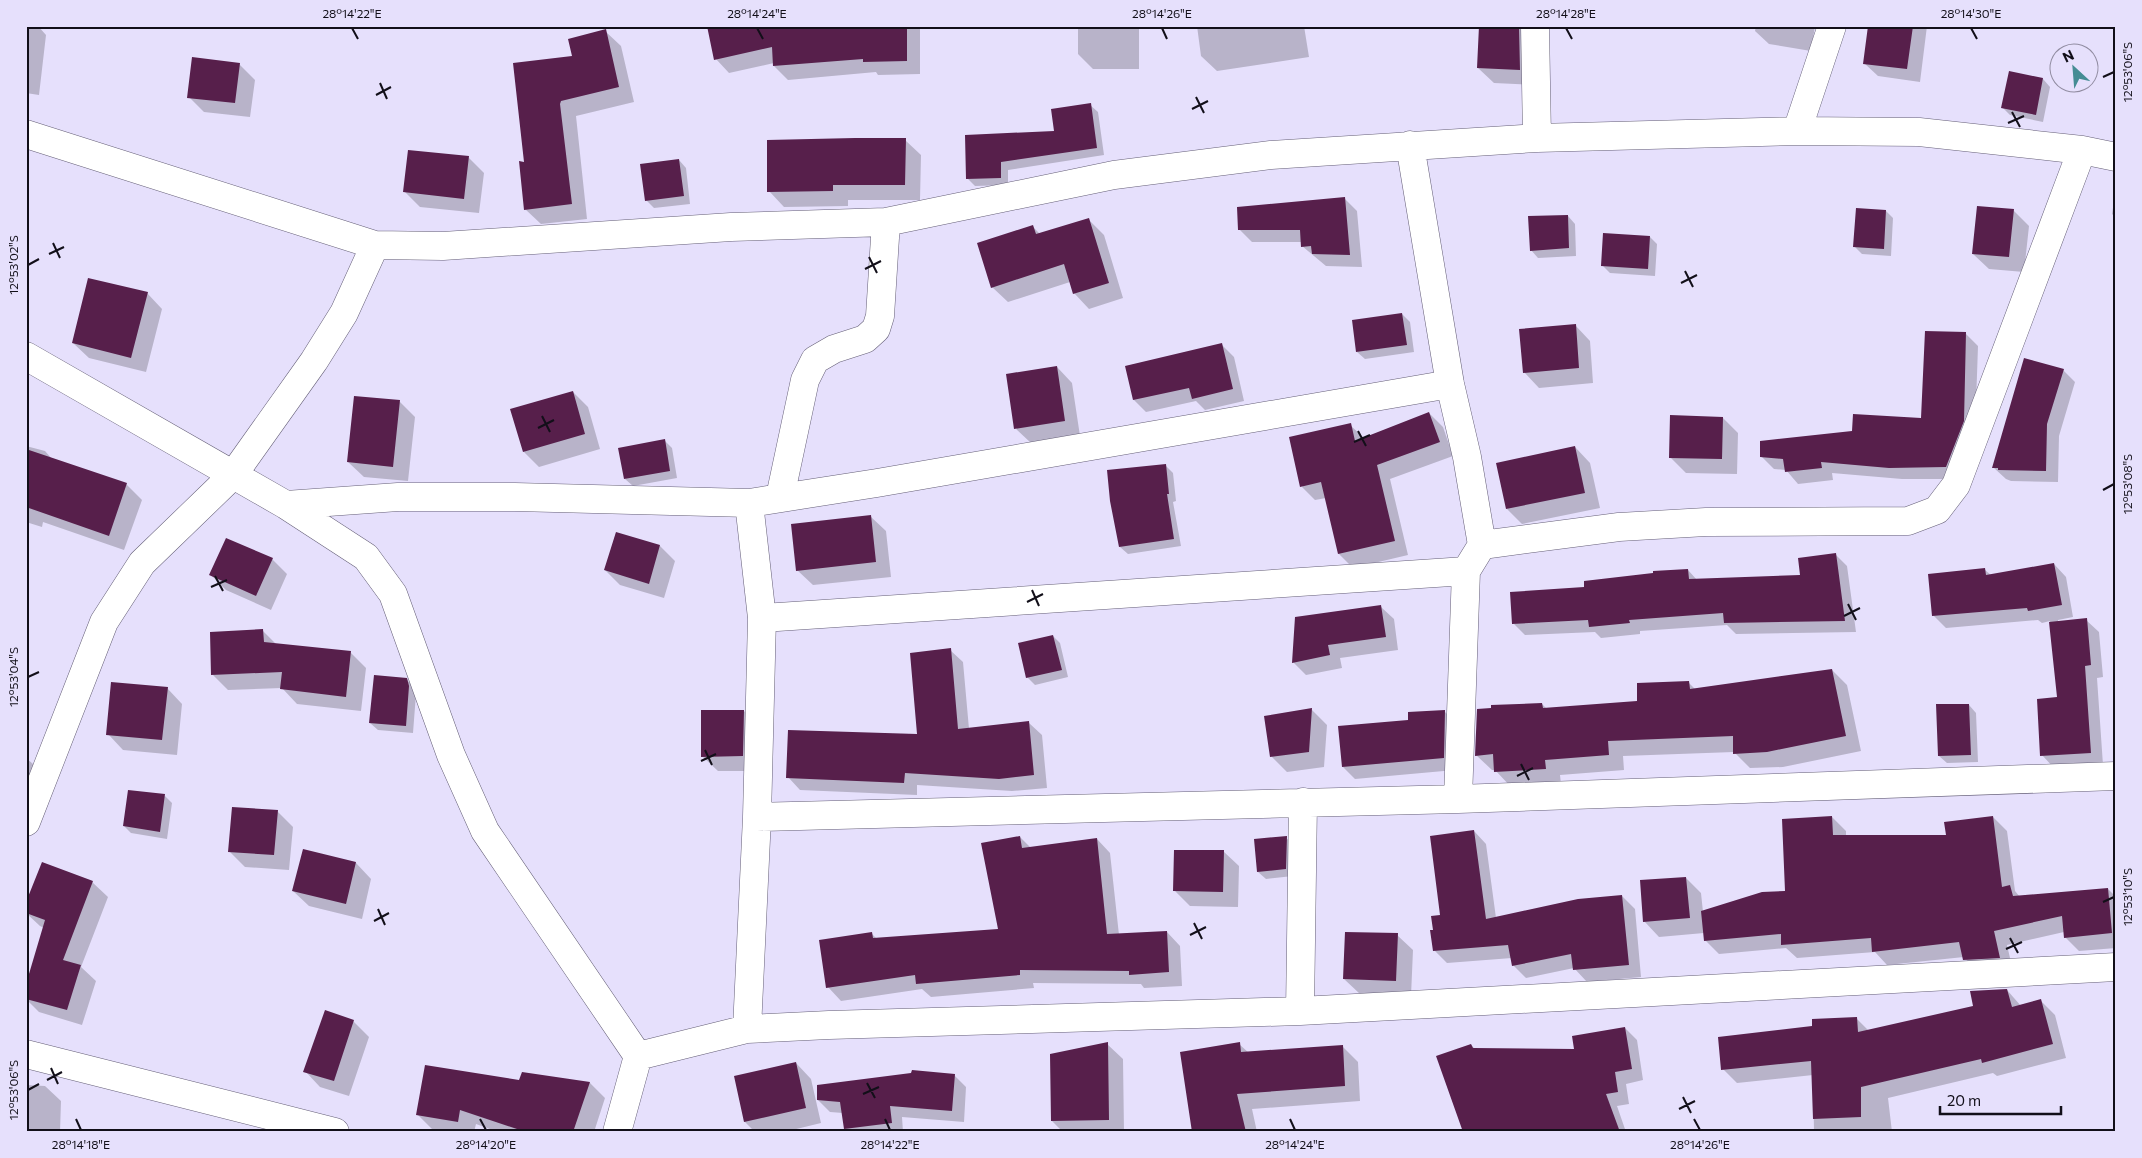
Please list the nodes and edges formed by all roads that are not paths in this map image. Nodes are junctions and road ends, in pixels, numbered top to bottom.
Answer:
1 (1535, 26) edge
2 (1832, 26) edge
3 (1797, 131) junction
4 (26, 134) edge
5 (1537, 138) junction
6 (1410, 145) junction
7 (2082, 150) junction
8 (2116, 157) edge
9 (886, 222) junction
10 (375, 245) junction
11 (26, 356) edge
12 (1450, 384) junction
13 (233, 475) junction
14 (780, 496) junction
15 (749, 503) junction
16 (286, 504) junction
17 (1482, 545) junction
18 (1466, 571) junction
19 (762, 618) junction
20 (2116, 776) edge
21 (1458, 799) junction
22 (1303, 802) junction
23 (757, 817) junction
24 (26, 822) edge
25 (2116, 967) edge
26 (1300, 1011) junction
27 (747, 1029) junction
28 (26, 1054) edge
29 (638, 1056) junction
30 (335, 1132) edge
31 (616, 1132) edge

1 - 5 street
2 - 3 street
3 - 5 street
3 - 7 street
4 - 10 street
5 - 6 street
6 - 9 street
6 - 12 street
7 - 8 street
7 - 17 street
9 - 10 street
9 - 14 street
10 - 13 street
11 - 13 street
12 - 14 street
12 - 17 street
13 - 16 street
13 - 24 street
14 - 15 street
15 - 16 street
15 - 19 street
16 - 29 street
17 - 18 street
18 - 19 street
18 - 21 street
19 - 23 street
20 - 21 street
21 - 22 street
22 - 23 street
22 - 26 street
23 - 27 street
25 - 26 street
26 - 27 street
27 - 29 street
28 - 30 street
29 - 31 street

